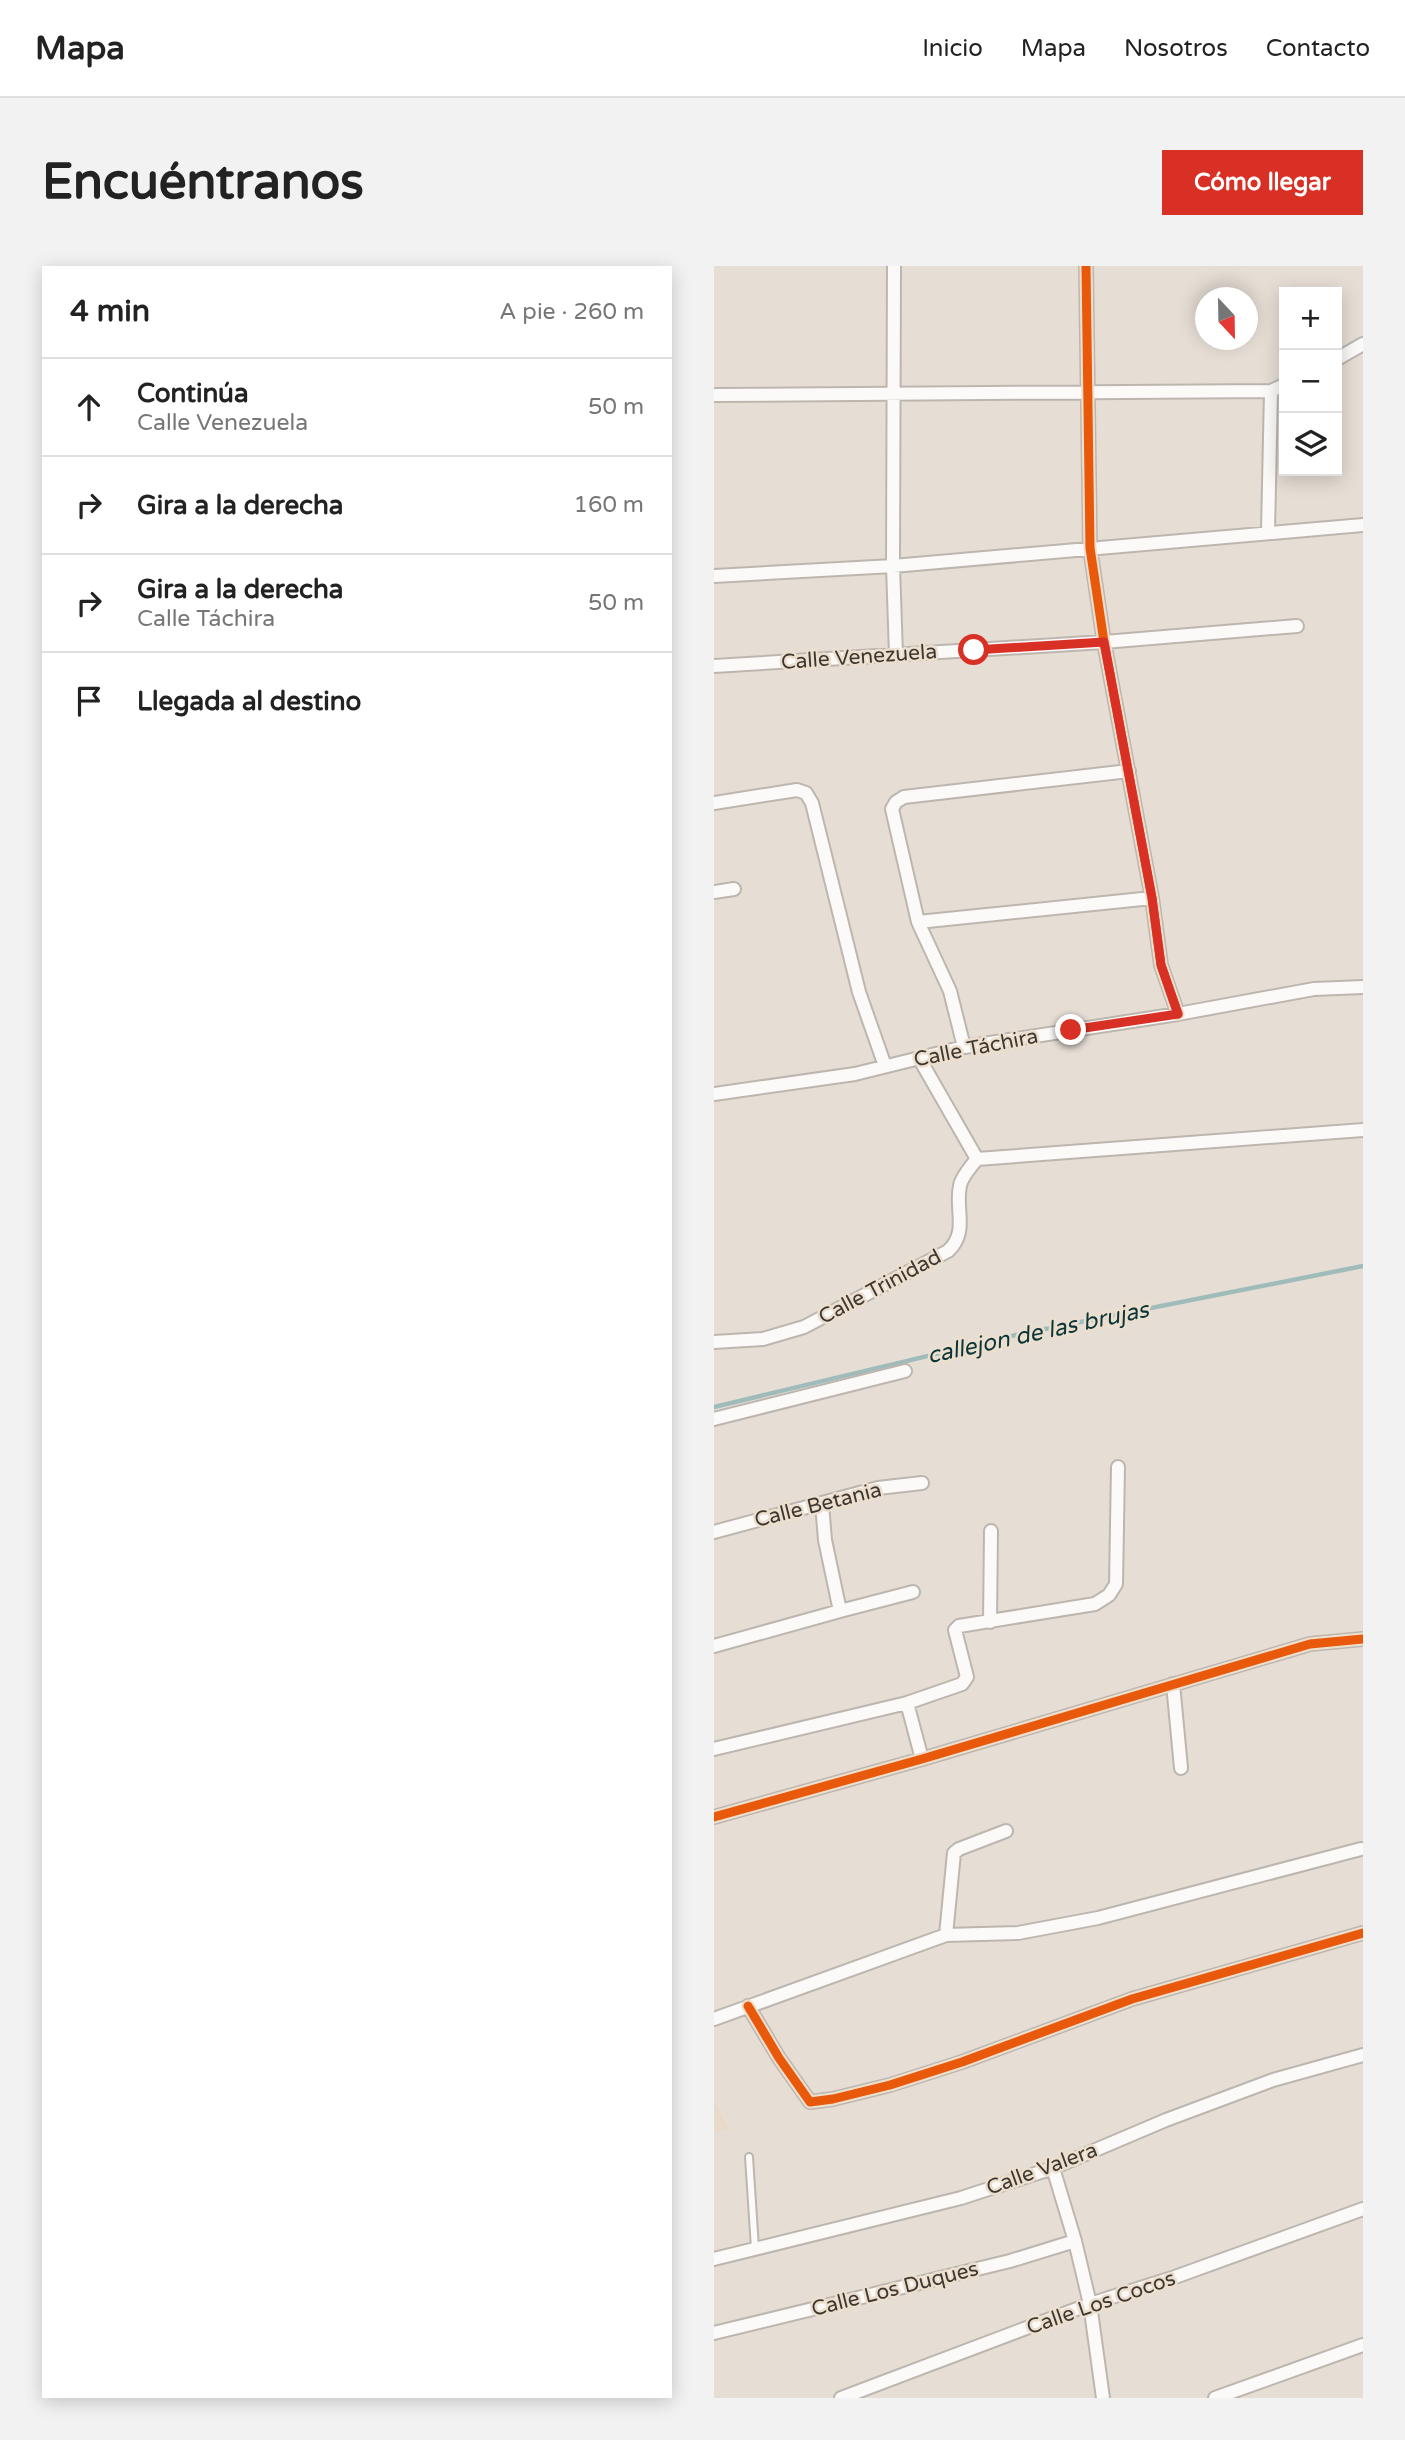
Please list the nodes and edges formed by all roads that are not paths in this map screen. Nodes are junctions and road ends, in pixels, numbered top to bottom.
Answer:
1 (894, 266) edge
2 (1086, 266) edge
3 (1363, 344) edge
4 (1342, 356) edge
5 (1279, 387) edge
6 (1271, 391) junction
7 (1088, 392) junction
8 (892, 394) junction
9 (714, 395) edge
10 (1363, 525) edge
11 (1268, 532) junction
12 (1090, 548) junction
13 (892, 566) junction
14 (714, 576) edge
15 (1297, 626) dead end
16 (1104, 642) junction
17 (897, 655) junction
18 (714, 666) edge
19 (1129, 771) junction
20 (714, 803) edge
21 (734, 889) dead end
22 (714, 892) edge
23 (1152, 898) junction
24 (918, 922) junction
25 (1363, 987) edge
26 (1178, 1014) junction
27 (964, 1046) junction
28 (919, 1058) junction
29 (885, 1066) junction
30 (714, 1094) edge
31 (1363, 1130) edge
32 (977, 1159) junction
33 (714, 1342) edge
34 (905, 1370) dead end
35 (714, 1419) edge
36 (1118, 1468) dead end
37 (922, 1482) dead end
38 (822, 1504) junction
39 (991, 1531) dead end
40 (714, 1532) edge
41 (913, 1592) dead end
42 (840, 1611) junction
43 (990, 1622) junction
44 (1363, 1639) edge
45 (714, 1646) edge
46 (1173, 1684) junction
47 (907, 1703) junction
48 (714, 1749) edge
49 (922, 1759) junction
50 (1181, 1768) dead end
51 (714, 1816) edge
52 (1006, 1831) dead end
53 (1361, 1849) edge
54 (1363, 1933) edge
55 (946, 1935) junction
56 (748, 2006) junction
57 (714, 2020) edge
58 (1363, 2055) edge
59 (749, 2157) dead end
60 (1053, 2168) junction
61 (1363, 2209) edge
62 (1075, 2241) junction
63 (755, 2250) junction
64 (714, 2259) edge
65 (1090, 2304) junction
66 (714, 2333) edge
67 (1363, 2345) edge
68 (841, 2398) edge
69 (1103, 2398) edge
70 (1215, 2398) edge

1 - 8 street
2 - 7 street
3 - 4 street
5 - 6 street
6 - 7 street
6 - 11 street
7 - 8 street
7 - 12 street
8 - 9 street
8 - 13 street
10 - 11 street
11 - 12 street
12 - 13 street
12 - 16 street
13 - 14 street
13 - 17 street
15 - 16 street, Calle Venezuela
16 - 17 street, Calle Venezuela
16 - 19 street
17 - 18 street, Calle Venezuela
19 - 23 street
19 - 24 street
20 - 29 street
21 - 22 street
23 - 24 street
23 - 26 street
24 - 27 street
25 - 26 street, Calle Táchira
26 - 27 street, Calle Táchira
27 - 28 street, Calle Táchira
28 - 29 street, Calle Táchira
28 - 32 street
29 - 30 street, Calle Táchira
31 - 32 street
32 - 33 street, Calle Trinidad
34 - 35 street
36 - 43 street
37 - 38 street, Calle Betania
38 - 40 street, Calle Betania
38 - 42 street
39 - 43 street
41 - 42 street
42 - 45 street
43 - 47 street
44 - 46 street
46 - 49 street
46 - 50 street
47 - 48 street
47 - 49 street
49 - 51 street
52 - 55 street
53 - 55 street
54 - 56 street
55 - 56 street
56 - 57 street
58 - 60 street, Calle Valera
59 - 63 lane
60 - 62 street
60 - 63 street, Calle Valera
61 - 65 street, Calle Los Cocos
62 - 65 street
62 - 66 street, Calle Los Duques
63 - 64 street, Calle Valera
65 - 68 street, Calle Los Cocos
65 - 69 street
67 - 70 street

